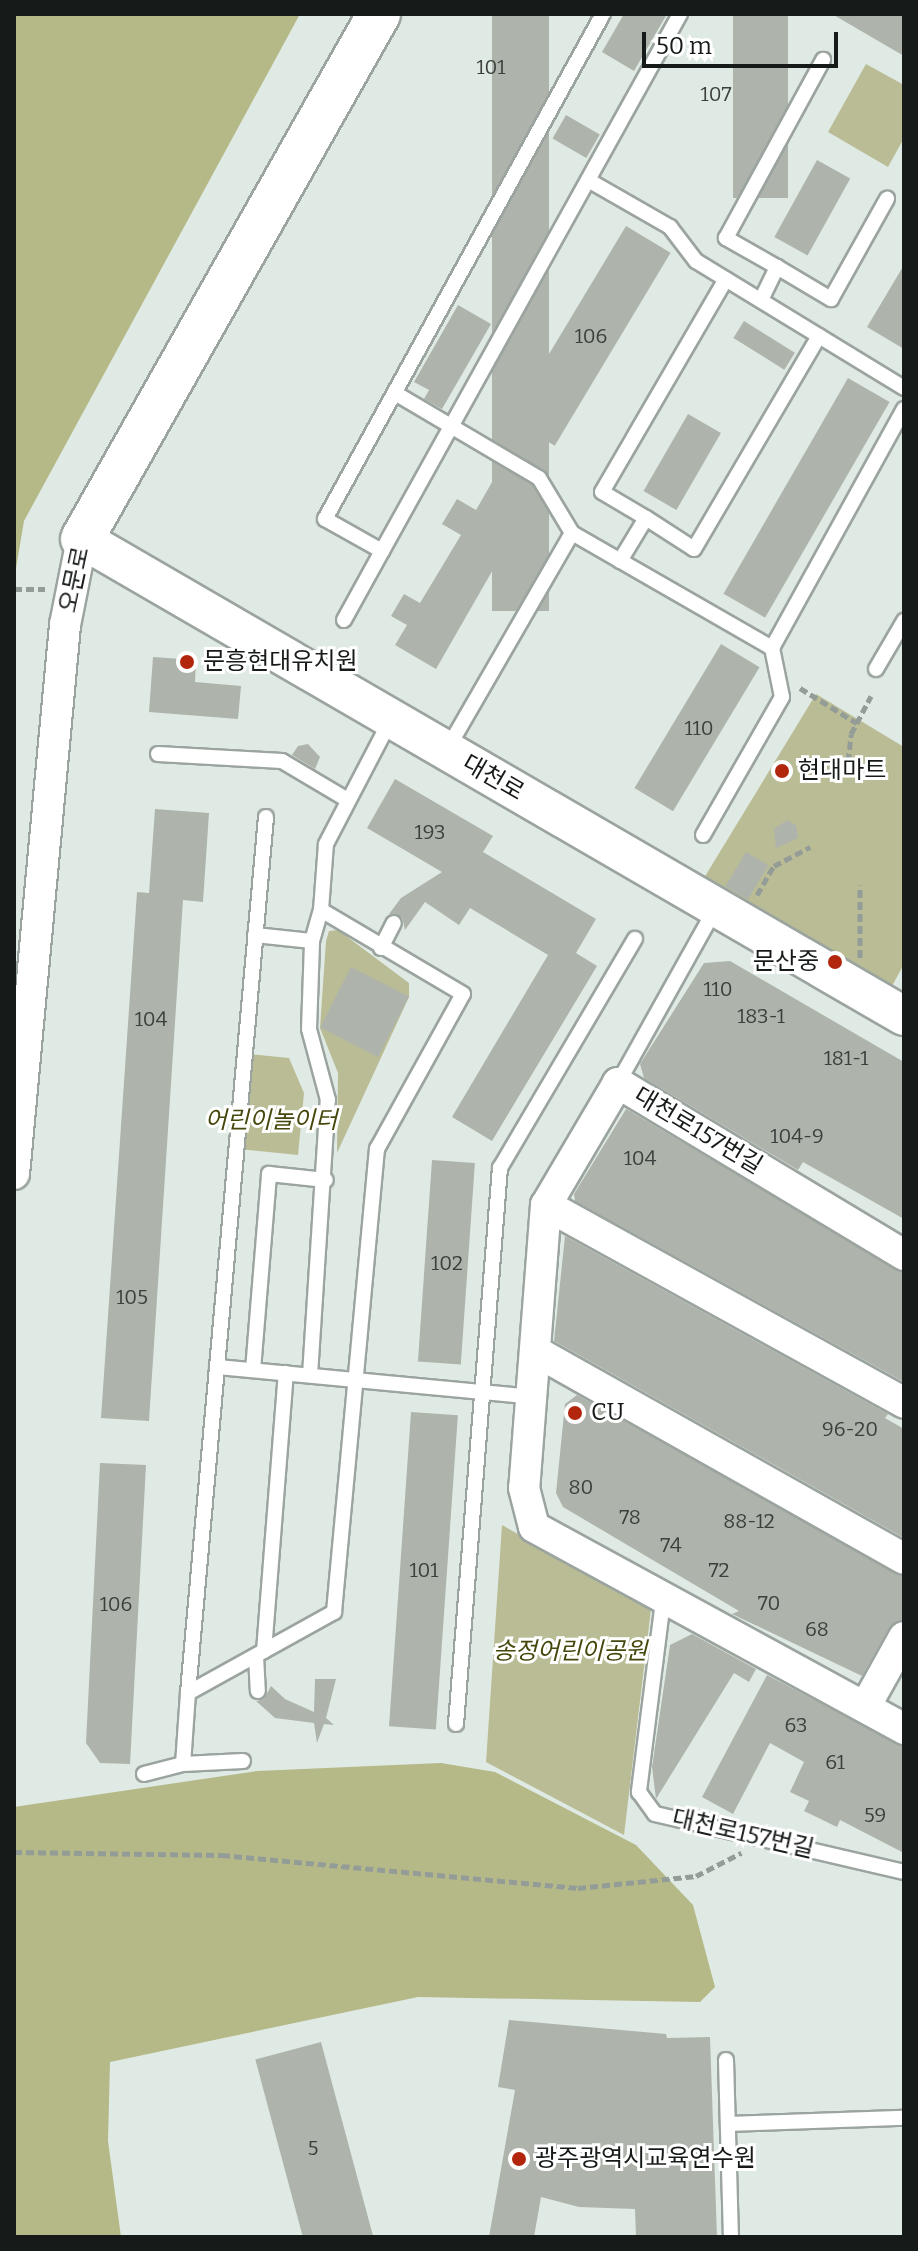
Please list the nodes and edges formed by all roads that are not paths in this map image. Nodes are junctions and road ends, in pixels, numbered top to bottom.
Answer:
1 (379, 14) edge
2 (603, 14) edge
3 (680, 14) edge
4 (823, 60) dead end
5 (588, 180) junction
6 (887, 199) dead end
7 (777, 267) junction
8 (726, 279) junction
9 (761, 300) junction
10 (819, 336) junction
11 (904, 388) edge
12 (395, 393) junction
13 (904, 409) edge
14 (451, 426) junction
15 (646, 518) junction
16 (572, 533) junction
17 (82, 539) junction
18 (382, 551) junction
19 (620, 561) junction
20 (344, 620) dead end
21 (904, 621) edge
22 (772, 648) junction
23 (876, 669) dead end
24 (391, 719) junction
25 (446, 751) junction
26 (158, 754) dead end
27 (346, 799) junction
28 (266, 817) dead end
29 (703, 835) dead end
30 (321, 910) junction
31 (729, 915) junction
32 (394, 923) dead end
33 (255, 935) junction
34 (635, 939) dead end
35 (312, 941) junction
36 (381, 948) junction
37 (904, 1016) edge
38 (618, 1083) junction
39 (14, 1174) edge
40 (326, 1180) junction
41 (546, 1205) junction
42 (902, 1253) edge
43 (537, 1352) junction
44 (217, 1367) junction
45 (253, 1370) junction
46 (286, 1373) junction
47 (310, 1375) junction
48 (355, 1380) junction
49 (481, 1392) junction
50 (532, 1397) junction
51 (904, 1403) edge
52 (904, 1559) edge
53 (663, 1601) junction
54 (904, 1637) edge
55 (260, 1653) junction
56 (258, 1691) dead end
57 (188, 1693) junction
58 (865, 1707) junction
59 (456, 1724) dead end
60 (904, 1729) edge
61 (243, 1761) dead end
62 (183, 1764) junction
63 (144, 1774) dead end
64 (904, 1872) edge
65 (726, 2060) dead end
66 (904, 2118) edge
67 (728, 2124) junction
68 (731, 2237) edge

1 - 17 main road, 오문로
2 - 12 lane
3 - 5 lane
4 - 7 lane
5 - 8 lane
5 - 14 lane
6 - 7 lane
7 - 9 lane
8 - 9 lane
8 - 15 lane
9 - 10 lane
10 - 11 lane
10 - 15 lane
12 - 14 lane
12 - 18 lane
13 - 22 lane
14 - 16 lane
14 - 18 lane
15 - 19 lane
16 - 19 lane
16 - 25 lane
17 - 24 street, 대천로
17 - 39 street, 오문로
18 - 20 lane
19 - 22 lane
21 - 23 lane
22 - 29 lane
24 - 25 street, 대천로
24 - 27 lane
25 - 31 street, 대천로
26 - 27 lane
27 - 30 lane
28 - 33 lane
30 - 35 lane
30 - 36 lane
31 - 37 street, 대천로
31 - 38 lane
32 - 36 lane
33 - 35 lane
33 - 44 lane
34 - 49 lane
35 - 40 lane
36 - 48 lane
38 - 41 street, 대천로157번길
38 - 42 street, 대천로157번길
40 - 45 lane
40 - 47 lane
41 - 43 street, 대천로157번길
41 - 51 street
43 - 50 street, 대천로157번길
43 - 52 street
44 - 45 lane
44 - 57 lane
45 - 46 lane
46 - 47 lane
46 - 55 lane
47 - 48 lane
48 - 49 lane
48 - 55 lane
49 - 50 lane
49 - 59 lane
50 - 53 street, 대천로157번길
53 - 58 street, 대천로157번길
53 - 64 lane, 대천로157번길
54 - 58 street
55 - 56 lane
55 - 57 lane
57 - 62 lane
58 - 60 street, 대천로157번길
61 - 62 lane
62 - 63 lane
65 - 67 lane
66 - 67 lane
67 - 68 lane

